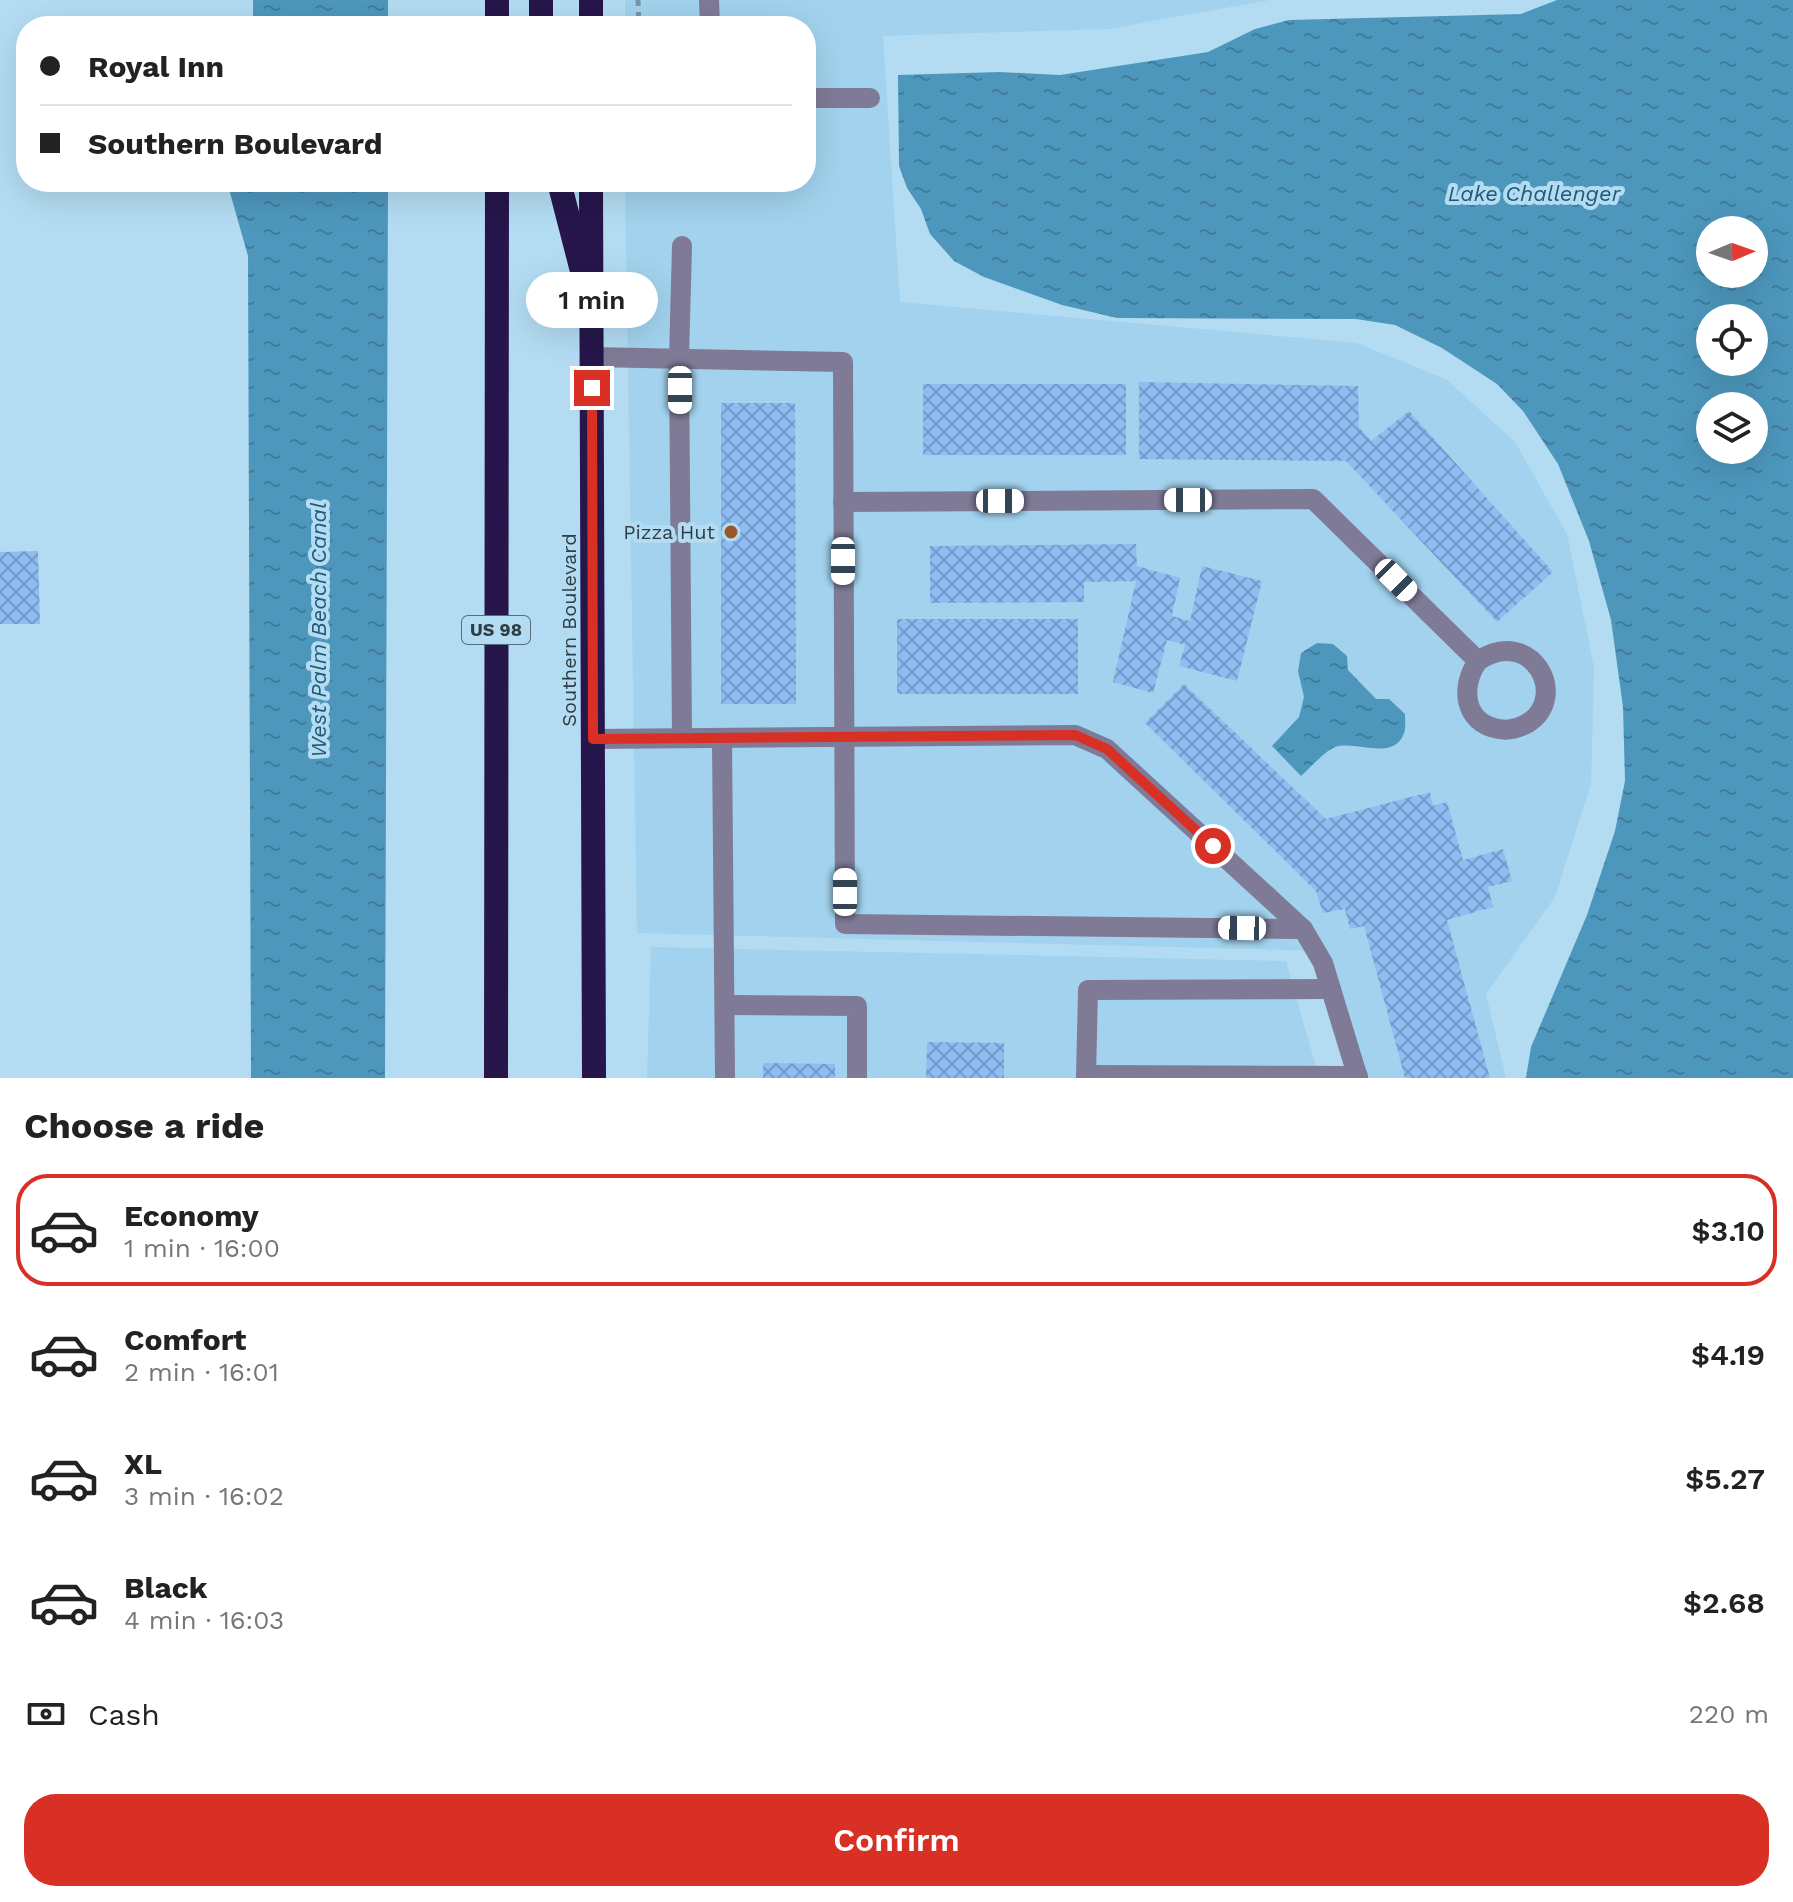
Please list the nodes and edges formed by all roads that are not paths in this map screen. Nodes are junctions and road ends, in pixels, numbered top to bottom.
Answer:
1 (816, 98) edge
2 (870, 98) dead end
3 (497, 192) edge
4 (562, 192) edge
5 (591, 192) edge
6 (682, 246) dead end
7 (592, 308) junction
8 (592, 357) junction
9 (679, 359) junction
10 (843, 502) junction
11 (1478, 661) dead end
12 (843, 737) junction
13 (682, 738) junction
14 (722, 738) junction
15 (593, 739) junction
16 (1303, 929) junction
17 (1331, 989) junction
18 (725, 1005) junction
19 (1086, 1077) edge
20 (1358, 1077) edge
21 (496, 1078) edge
22 (594, 1078) edge
23 (725, 1078) edge
24 (857, 1078) edge

1 - 2 lane
3 - 21 highway, US 98
4 - 7 highway
5 - 7 highway, Southern Boulevard
6 - 9 lane
7 - 8 highway, Southern Boulevard
8 - 9 lane
8 - 15 highway, Southern Boulevard
9 - 10 lane
9 - 13 lane
10 - 11 lane
10 - 12 lane
12 - 14 lane
12 - 16 lane
12 - 16 lane
13 - 14 lane
13 - 15 lane
14 - 18 lane
15 - 22 highway, Southern Boulevard
16 - 17 lane
17 - 19 lane
17 - 20 lane
18 - 23 lane
18 - 24 lane
19 - 20 lane

